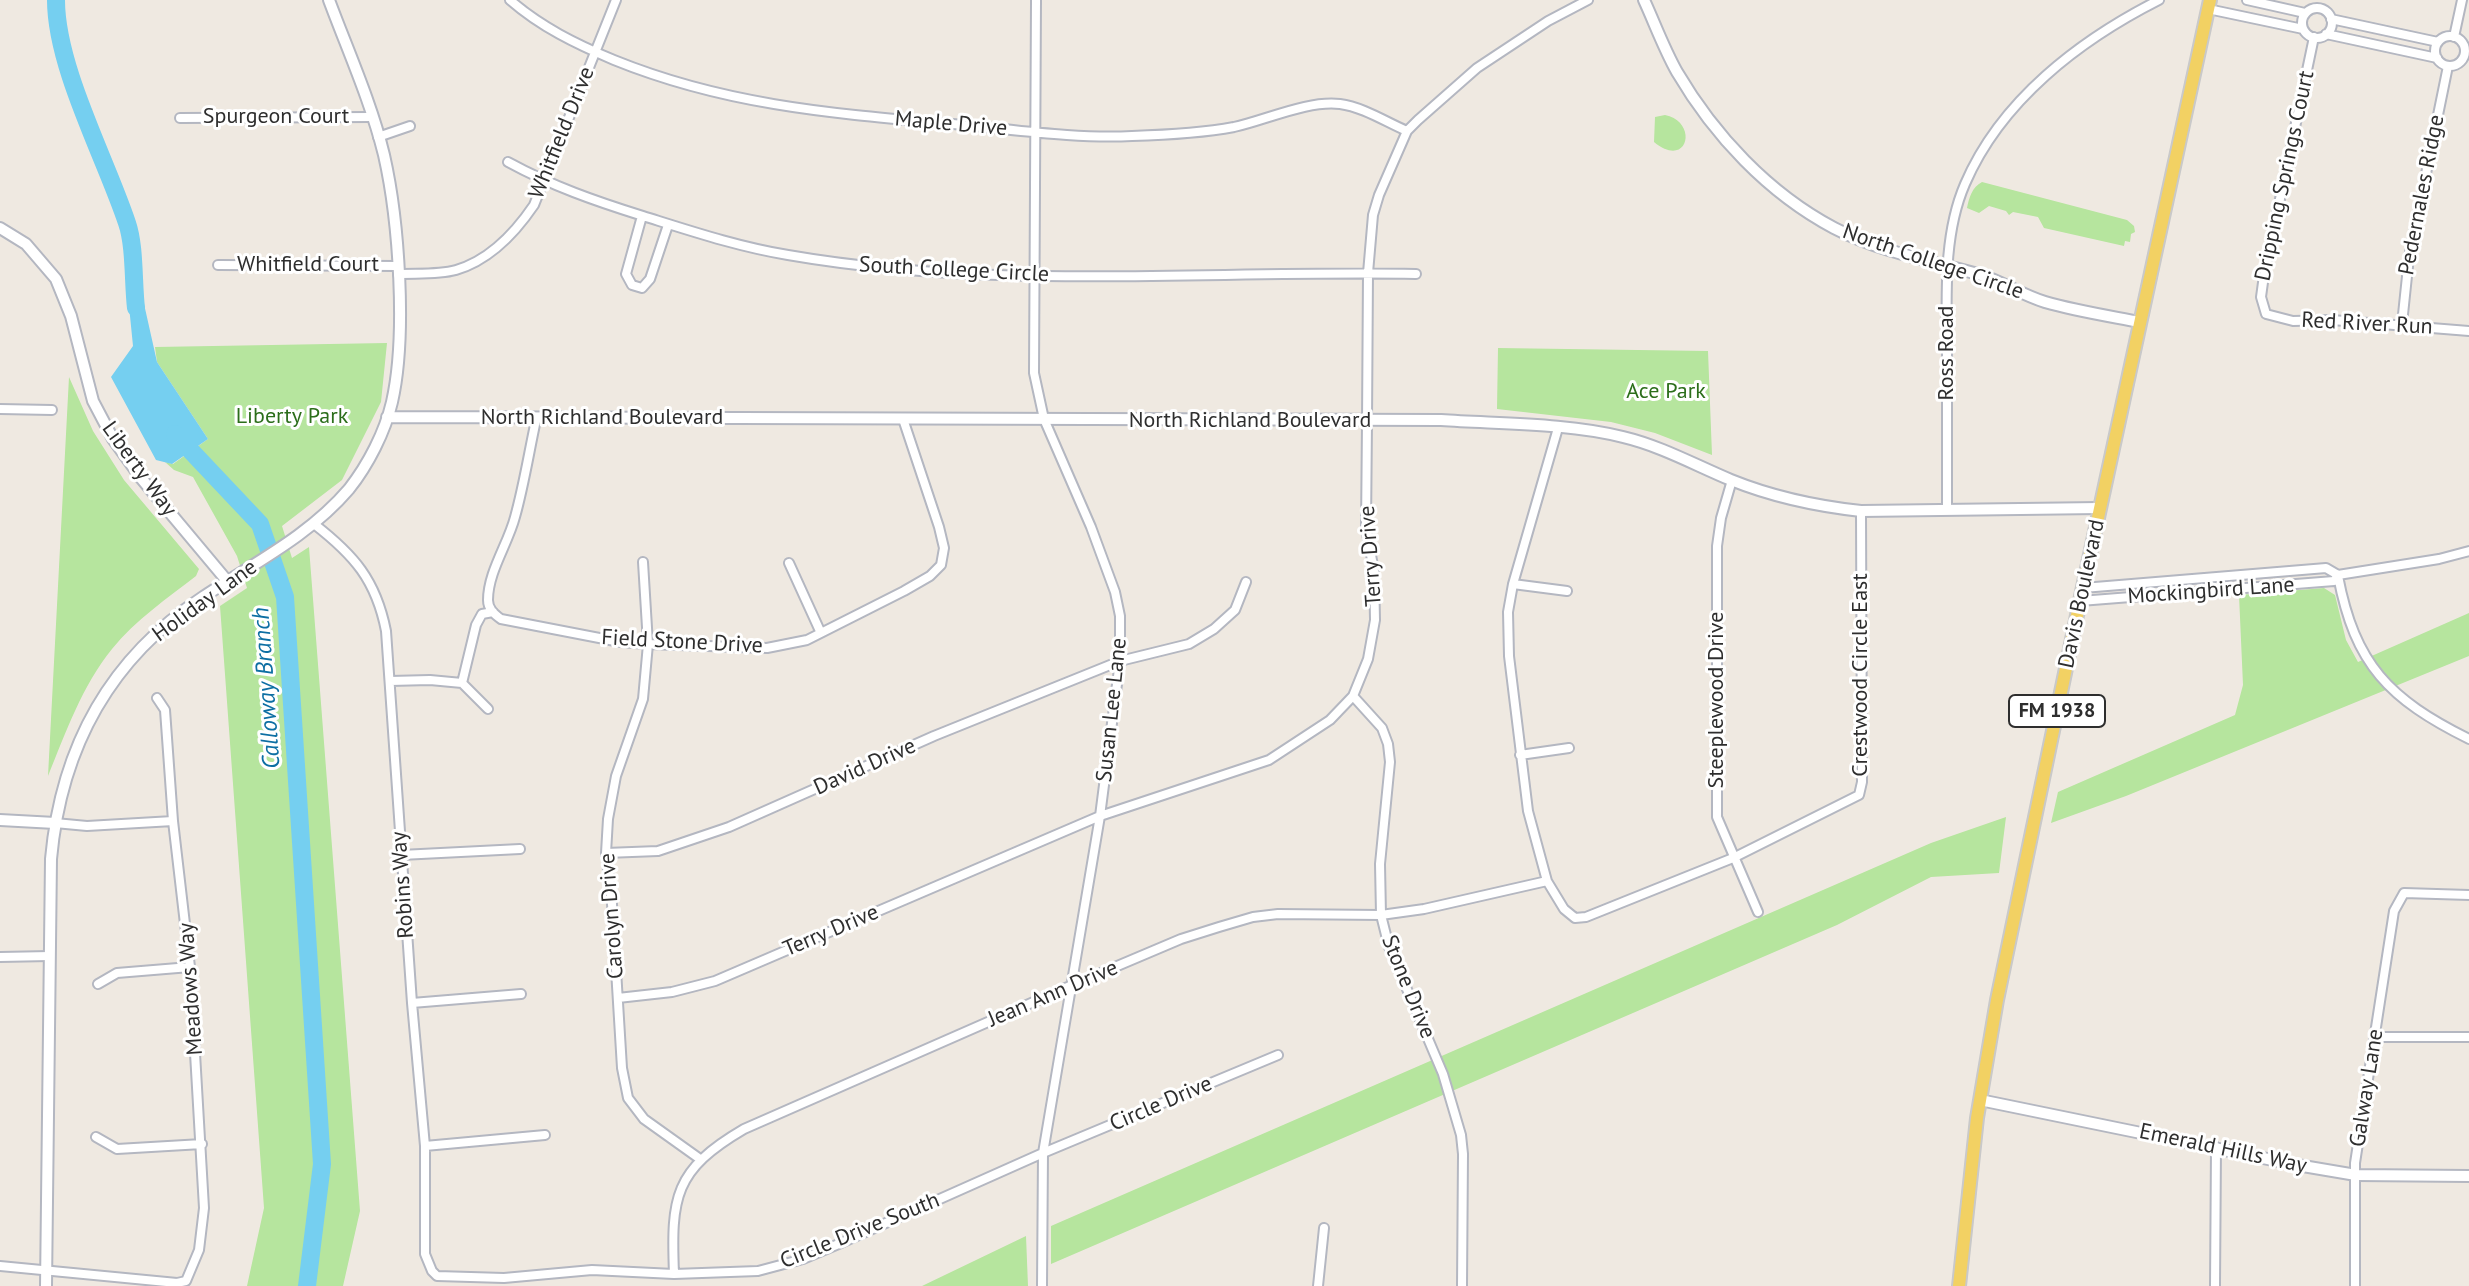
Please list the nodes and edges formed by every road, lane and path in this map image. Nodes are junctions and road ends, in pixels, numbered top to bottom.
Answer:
1 (329, 0) edge
2 (510, 0) edge
3 (616, 0) edge
4 (1036, 0) edge
5 (1588, 0) edge
6 (1644, 0) edge
7 (2159, 0) edge
8 (2247, 0) edge
9 (2462, 0) edge
10 (2209, 4) edge
11 (2321, 4) edge
12 (2305, 13) junction
13 (2331, 19) junction
14 (2303, 29) junction
15 (2326, 34) junction
16 (2314, 37) junction
17 (2454, 37) junction
18 (2438, 42) junction
19 (2467, 49) edge
20 (595, 52) junction
21 (2437, 58) junction
22 (2459, 63) junction
23 (2469, 65) edge
24 (2448, 66) junction
25 (372, 117) junction
26 (180, 118) dead end
27 (410, 126) dead end
28 (1034, 131) junction
29 (1407, 131) junction
30 (378, 137) junction
31 (508, 162) dead end
32 (543, 181) junction
33 (642, 216) junction
34 (668, 225) junction
35 (0, 228) edge
36 (218, 265) dead end
37 (1948, 267) junction
38 (398, 270) junction
39 (1368, 273) junction
40 (1416, 274) dead end
41 (1035, 276) junction
42 (2266, 314) joint
43 (2140, 322) junction
44 (2402, 324) junction
45 (2469, 331) edge
46 (0, 409) edge
47 (52, 410) dead end
48 (387, 417) junction
49 (903, 419) junction
50 (1044, 419) junction
51 (536, 420) junction
52 (1367, 422) junction
53 (1558, 428) junction
54 (1732, 480) junction
55 (2100, 508) junction
56 (1947, 509) junction
57 (1861, 511) junction
58 (314, 524) junction
59 (2469, 551) edge
60 (643, 562) dead end
61 (789, 563) dead end
62 (2338, 575) junction
63 (228, 582) junction
64 (1246, 582) dead end
65 (1513, 584) junction
66 (1567, 591) dead end
67 (2081, 595) junction
68 (493, 612) junction
69 (820, 631) junction
70 (648, 644) junction
71 (1120, 661) junction
72 (390, 681) junction
73 (462, 683) junction
74 (1353, 696) junction
75 (157, 698) dead end
76 (488, 709) dead end
77 (2469, 739) edge
78 (1569, 748) dead end
79 (1520, 755) junction
80 (1100, 816) junction
81 (0, 820) edge
82 (173, 821) junction
83 (55, 823) junction
84 (520, 849) dead end
85 (606, 853) junction
86 (401, 855) junction
87 (1733, 858) junction
88 (1547, 881) junction
89 (2469, 895) edge
90 (1758, 912) dead end
91 (1381, 915) junction
92 (50, 956) junction
93 (0, 957) edge
94 (190, 967) junction
95 (98, 984) dead end
96 (1070, 986) junction
97 (521, 994) dead end
98 (618, 998) junction
99 (412, 1003) junction
100 (2375, 1037) junction
101 (2469, 1037) edge
102 (1278, 1055) dead end
103 (1980, 1100) junction
104 (545, 1135) dead end
105 (96, 1137) dead end
106 (202, 1144) junction
107 (425, 1146) junction
108 (2216, 1147) junction
109 (1043, 1153) junction
110 (700, 1159) junction
111 (2356, 1175) junction
112 (2469, 1176) edge
113 (1324, 1228) dead end
114 (0, 1266) edge
115 (46, 1271) junction
116 (432, 1271) joint
117 (674, 1274) junction
118 (504, 1282) edge
119 (46, 1286) edge
120 (1042, 1286) edge
121 (1318, 1286) edge
122 (1462, 1286) edge
123 (1959, 1286) edge
124 (2215, 1286) edge
125 (2355, 1286) edge

1 - 25 street, Holiday Lane
2 - 20 street, Maple Drive
3 - 20 street, Whitfield Drive
4 - 28 street, Susan Lee Lane
5 - 29 street, Terry Drive
6 - 37 street, North College Circle
7 - 37 street, Ross Road
8 - 12 street
9 - 17 street
10 - 14 street
10 - 43 main road, Davis Boulevard / FM 1938
11 - 12 street
11 - 13 street
12 - 14 street
13 - 15 street
13 - 18 street
14 - 16 street
15 - 16 street
15 - 21 street
16 - 42 street, Dripping Springs Court
17 - 18 street
17 - 19 street
18 - 21 street
19 - 22 street
20 - 28 street, Maple Drive
20 - 32 street, Whitfield Drive
21 - 24 street
22 - 23 street
22 - 24 street
24 - 44 street, Pedernales Ridge
25 - 26 street, Spurgeon Court
25 - 30 street, Holiday Lane
27 - 30 street
28 - 29 street, Maple Drive
28 - 41 street, Susan Lee Lane
29 - 39 street, Terry Drive
30 - 38 street, Holiday Lane
31 - 32 street, South College Circle
32 - 33 street, South College Circle
32 - 38 street, Whitfield Drive
33 - 34 street, South College Circle
33 - 34 street
34 - 41 street, South College Circle
35 - 63 street, Liberty Way
36 - 38 street, Whitfield Court
37 - 43 street, North College Circle
37 - 56 street, Ross Road
38 - 48 street, Holiday Lane
39 - 40 street, South College Circle
39 - 41 street, South College Circle
39 - 52 street, Terry Drive
41 - 50 street, Susan Lee Lane
42 - 44 street, Red River Run
43 - 55 main road, Davis Boulevard / FM 1938
44 - 45 street, Red River Run
46 - 47 street
48 - 51 street, North Richland Boulevard
48 - 58 street, Holiday Lane
49 - 50 street, North Richland Boulevard
49 - 51 street, North Richland Boulevard
49 - 69 street, Field Stone Drive
50 - 52 street, North Richland Boulevard
50 - 71 street, Susan Lee Lane
51 - 68 street
52 - 53 street, North Richland Boulevard
52 - 74 street, Terry Drive
53 - 54 street, North Richland Boulevard
53 - 65 street
54 - 57 street, North Richland Boulevard
54 - 87 street, Steeplewood Drive
55 - 56 street, North Richland Boulevard
55 - 67 main road, Davis Boulevard / FM 1938
56 - 57 street, North Richland Boulevard
57 - 87 street, Crestwood Circle East
58 - 63 street, Holiday Lane
58 - 72 street, Robins Way
59 - 62 street, Mockingbird Lane
60 - 70 street, Carolyn Drive
61 - 69 street
62 - 67 street, Mockingbird Lane
62 - 67 street, Mockingbird Lane
62 - 77 street
63 - 83 street, Holiday Lane
64 - 71 street, David Drive
65 - 66 street
65 - 79 street
67 - 103 main road, Davis Boulevard / FM 1938
68 - 70 street, Field Stone Drive
68 - 73 street
69 - 70 street, Field Stone Drive
70 - 85 street, Carolyn Drive
71 - 80 street, Susan Lee Lane
71 - 85 street, David Drive
72 - 73 street
72 - 86 street, Robins Way
73 - 76 street
74 - 80 street, Terry Drive
74 - 91 street, Stone Drive
75 - 82 street, Meadows Way
78 - 79 street
79 - 88 street
80 - 96 street, Susan Lee Lane
80 - 98 street, Terry Drive
81 - 83 street
82 - 83 street
82 - 94 street, Meadows Way
83 - 92 street, Holiday Lane
84 - 86 street
85 - 98 street, Carolyn Drive
86 - 99 street, Robins Way
87 - 88 street
87 - 90 street, Steeplewood Drive
88 - 91 street, Jean Ann Drive
89 - 100 street, Galway Lane
91 - 96 street, Jean Ann Drive
91 - 122 street, Stone Drive
92 - 93 street
92 - 115 street, Holiday Lane
94 - 95 street
94 - 106 street, Meadows Way
96 - 109 street, Susan Lee Lane
96 - 110 street, Jean Ann Drive
97 - 99 street
98 - 110 street, Carolyn Drive
99 - 107 street, Robins Way
100 - 101 street
100 - 111 street, Galway Lane
102 - 109 street, Circle Drive
103 - 108 street, Emerald Hills Way
103 - 123 main road, Davis Boulevard / FM 1938
104 - 107 street
105 - 106 street
106 - 115 street, Meadows Way
107 - 116 street, Robins Way
108 - 111 street, Emerald Hills Way
108 - 124 street
109 - 117 street, Circle Drive South
109 - 120 street, Susan Lee Lane
110 - 117 street, Jean Ann Drive
111 - 112 street, Emerald Hills Way
111 - 125 street, Galway Lane
113 - 121 street
114 - 115 street
115 - 119 street, Holiday Lane
116 - 118 street, Circle Drive South
117 - 118 street, Circle Drive South

